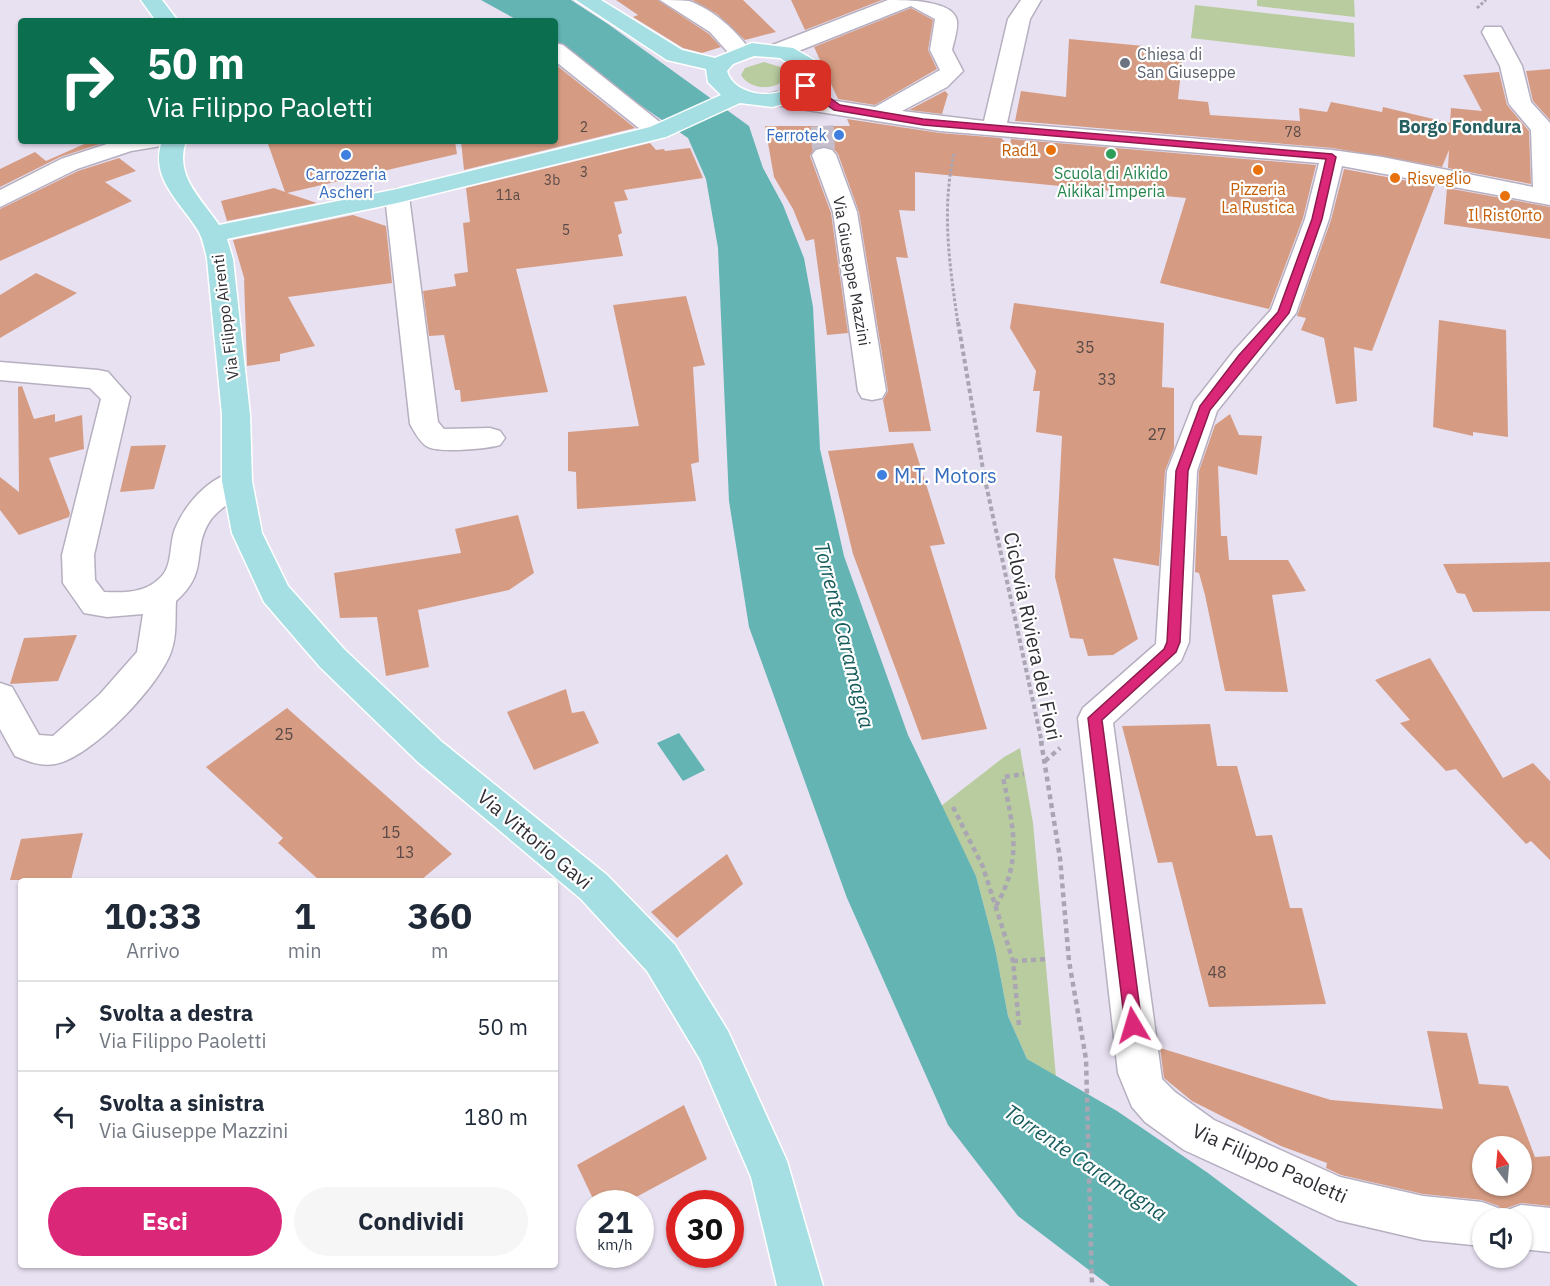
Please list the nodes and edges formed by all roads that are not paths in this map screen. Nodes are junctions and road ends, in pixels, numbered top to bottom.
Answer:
1 (151, 0) edge
2 (586, 0) edge
3 (670, 0) edge
4 (908, 0) edge
5 (915, 0) edge
6 (1031, 0) edge
7 (870, 6) edge
8 (165, 18) edge
9 (1493, 33) dead end
10 (821, 35) junction
11 (778, 51) junction
12 (558, 52) edge
13 (741, 53) junction
14 (719, 65) junction
15 (807, 76) junction
16 (731, 99) junction
17 (777, 99) junction
18 (837, 108) junction
19 (878, 115) junction
20 (822, 126) tunnel mouth
21 (994, 128) junction
22 (658, 132) junction
23 (134, 144) edge
24 (172, 144) edge
25 (824, 155) tunnel mouth
26 (1546, 156) edge
27 (1332, 157) junction
28 (398, 196) junction
29 (1548, 197) edge
30 (0, 200) edge
31 (213, 234) junction
32 (0, 371) edge
33 (872, 391) dead end
34 (490, 438) dead end
35 (237, 481) junction
36 (247, 533) joint
37 (160, 598) junction
38 (0, 697) edge
39 (1472, 1223) edge
40 (1532, 1228) edge
41 (1550, 1230) edge
42 (800, 1286) edge

1 - 8 main road
2 - 14 main road
3 - 13 street
4 - 7 street
5 - 19 street
6 - 21 street
7 - 10 street
9 - 26 street
10 - 11 street
10 - 15 street
11 - 13 main road
11 - 15 main road
12 - 22 street
13 - 14 main road
14 - 16 main road
15 - 17 main road
15 - 18 street
16 - 17 main road
16 - 22 main road, Via Filippo Airenti
17 - 18 street
18 - 19 street
18 - 20 street
19 - 21 street
21 - 27 street
22 - 28 main road, Via Filippo Airenti
23 - 30 street
24 - 31 main road
25 - 33 street, Via Giuseppe Mazzini
26 - 29 street
27 - 29 street
27 - 39 street, Via Filippo Paoletti
28 - 31 main road, Via Filippo Airenti
28 - 34 street
31 - 35 main road, Via Filippo Airenti
32 - 37 street
35 - 36 main road, Via Filippo Airenti
35 - 37 street
36 - 42 main road, Via Vittorio Gavi
37 - 38 street
40 - 41 street

